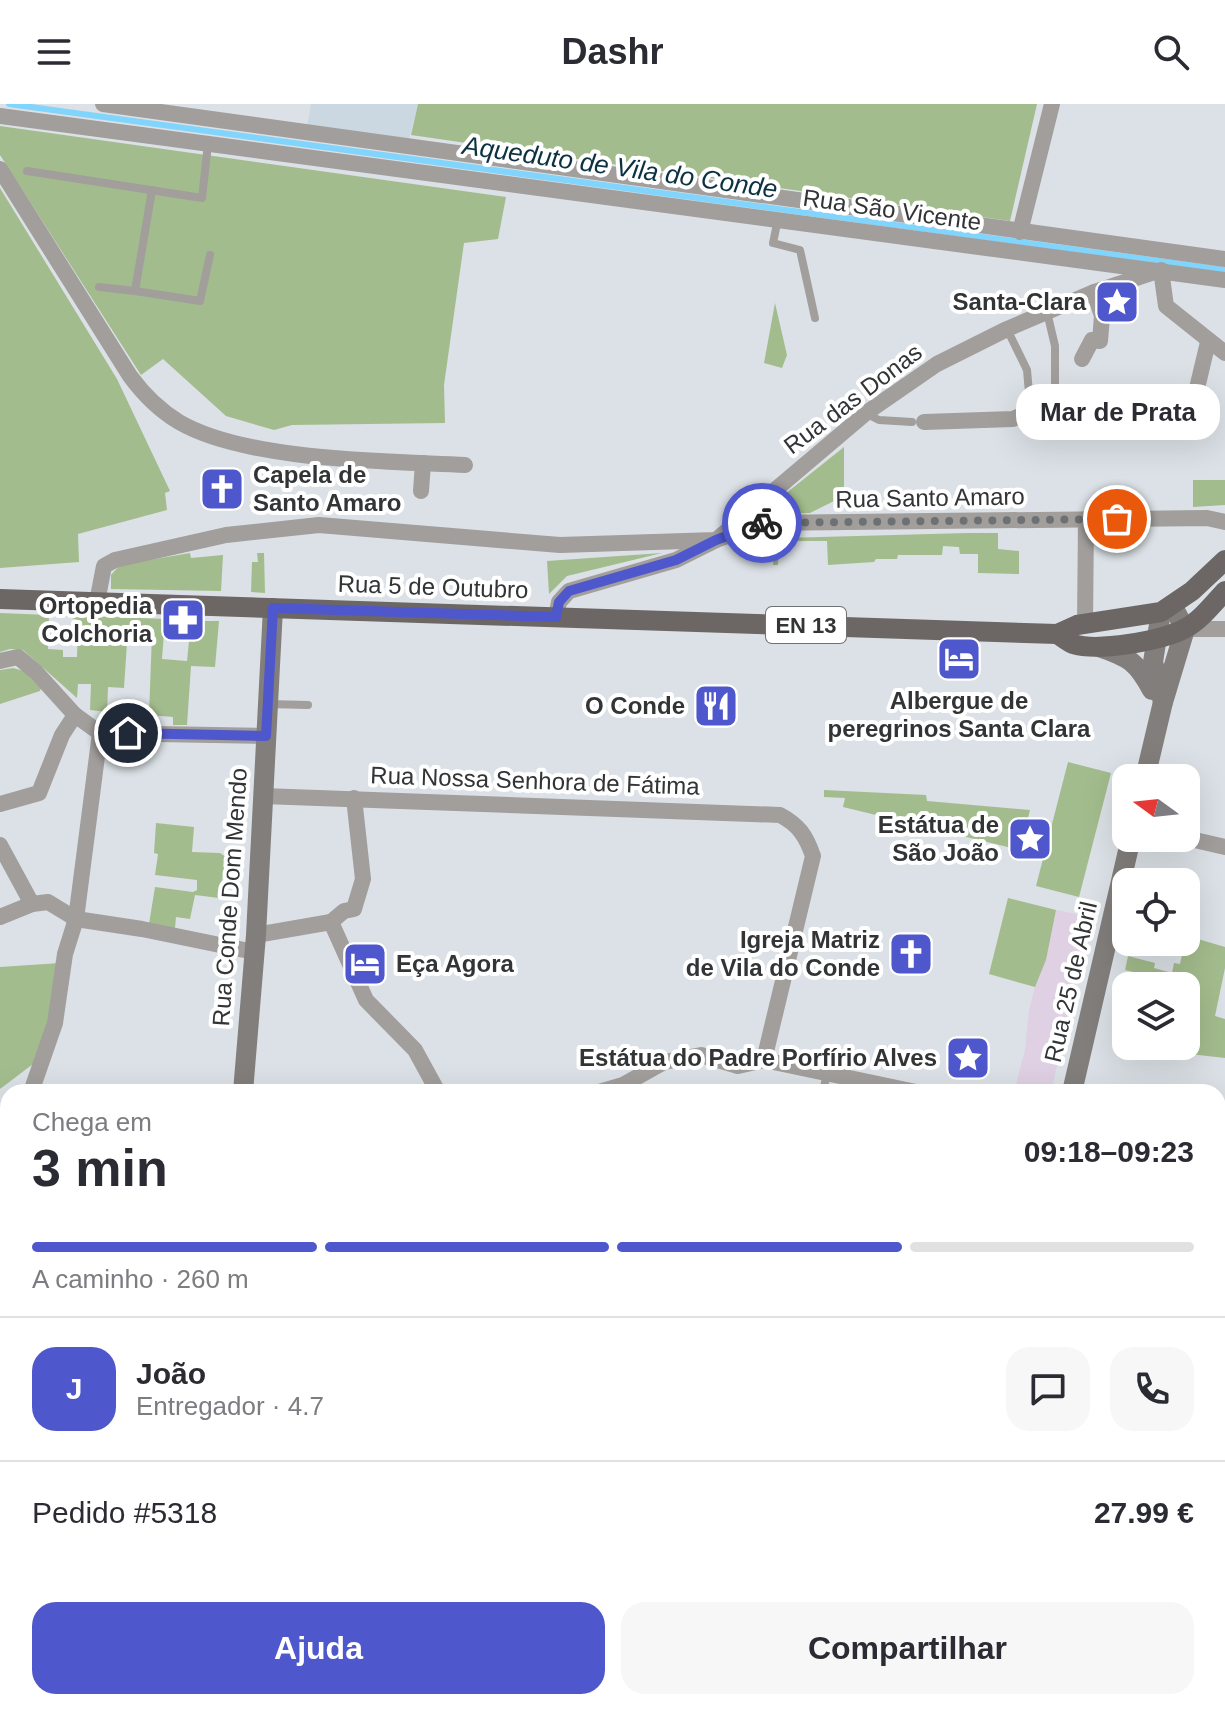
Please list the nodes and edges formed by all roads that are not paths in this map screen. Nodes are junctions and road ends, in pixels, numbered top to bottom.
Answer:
1 (103, 104) edge
2 (1052, 104) edge
3 (0, 116) edge
4 (208, 143) junction
5 (0, 169) edge
6 (27, 171) dead end
7 (152, 190) junction
8 (779, 219) junction
9 (1020, 232) junction
10 (1225, 240) edge
11 (210, 255) dead end
12 (1219, 257) edge
13 (1161, 270) junction
14 (1217, 279) edge
15 (99, 287) dead end
16 (135, 291) junction
17 (1094, 292) junction
18 (1047, 312) junction
19 (815, 318) dead end
20 (1007, 329) junction
21 (1208, 342) junction
22 (1225, 353) edge
23 (1082, 359) dead end
24 (1055, 403) dead end
25 (1030, 404) joint
26 (876, 420) junction
27 (918, 422) joint
28 (1189, 422) dead end
29 (423, 463) junction
30 (465, 465) dead end
31 (421, 491) dead end
32 (1086, 520) junction
33 (1225, 522) edge
34 (716, 540) junction
35 (1225, 560) edge
36 (1225, 591) edge
37 (0, 599) edge
38 (97, 602) junction
39 (273, 608) junction
40 (1166, 608) junction
41 (556, 617) junction
42 (1085, 625) junction
43 (1185, 629) junction
44 (1225, 629) edge
45 (1057, 634) junction
46 (1157, 638) junction
47 (1098, 647) junction
48 (0, 661) edge
49 (1163, 702) junction
50 (267, 704) junction
51 (308, 705) dead end
52 (75, 715) junction
53 (100, 733) junction
54 (266, 736) junction
55 (1148, 764) edge
56 (263, 796) junction
57 (354, 798) junction
58 (0, 804) edge
59 (1200, 841) edge
60 (1225, 847) edge
61 (4, 852) edge
62 (1128, 852) edge
63 (32, 904) junction
64 (0, 917) edge
65 (76, 919) junction
66 (331, 922) junction
67 (255, 943) junction
68 (764, 1060) junction
69 (827, 1073) junction
70 (34, 1084) edge
71 (244, 1084) edge
72 (434, 1084) edge
73 (631, 1084) edge
74 (825, 1084) edge
75 (879, 1084) edge
76 (1074, 1084) edge

1 - 9 street, Rua São Vicente
2 - 9 street
3 - 4 street, Rua São Vicente
4 - 7 lane
4 - 8 street, Rua São Vicente
5 - 29 street
6 - 7 lane
7 - 16 lane
8 - 13 street, Rua São Vicente
8 - 19 lane
9 - 12 street, Rua São Vicente
10 - 12 street
11 - 16 lane
12 - 14 street
13 - 14 street, Rua São Vicente
13 - 17 street, Rua das Donas
13 - 21 street
15 - 16 lane
17 - 18 street, Rua das Donas
17 - 23 street
18 - 20 street, Rua das Donas
18 - 24 lane
20 - 25 lane
20 - 26 street, Rua das Donas
21 - 22 street
21 - 28 street
25 - 27 street
26 - 27 lane
26 - 34 street, Rua das Donas
29 - 30 street
29 - 31 street
32 - 33 street, Rua Santo Amaro
32 - 34 street, Rua Santo Amaro
32 - 42 street
34 - 38 street, Rua Santo Amaro
34 - 41 street, Rua das Donas
35 - 40 main road, Rua 5 de Outubro / EN 13
36 - 43 main road, Rua 5 de Outubro / EN 13
37 - 38 main road, Rua 5 de Outubro / EN 13
38 - 39 main road, Rua 5 de Outubro / EN 13
39 - 41 main road, Rua 5 de Outubro / EN 13
39 - 50 street, Rua Conde Dom Mendo
40 - 42 main road, Rua 5 de Outubro / EN 13
40 - 43 street
40 - 46 street
41 - 45 main road, Rua 5 de Outubro / EN 13
42 - 45 main road, Rua 5 de Outubro / EN 13
43 - 44 street, Rua 5 de Outubro
43 - 46 main road, Rua 5 de Outubro / EN 13
43 - 49 street
45 - 47 main road, Rua 5 de Outubro / EN 13
46 - 47 main road, Rua 5 de Outubro / EN 13
46 - 49 street
47 - 49 street
48 - 52 street
49 - 55 street
50 - 51 lane
50 - 54 street, Rua Conde Dom Mendo
52 - 53 street
52 - 58 street
53 - 54 street
53 - 65 street
54 - 56 street, Rua Conde Dom Mendo
56 - 57 street, Rua Nossa Senhora de Fátima
56 - 67 street, Rua Conde Dom Mendo
57 - 66 street
57 - 68 street, Rua Nossa Senhora de Fátima
59 - 60 street
61 - 63 street
62 - 76 street, Rua 25 de Abril
63 - 64 street
63 - 65 street
65 - 67 street
65 - 70 street
66 - 67 street
66 - 72 street
67 - 71 street, Rua Conde Dom Mendo
68 - 69 street
68 - 73 street
69 - 74 lane
69 - 75 street

